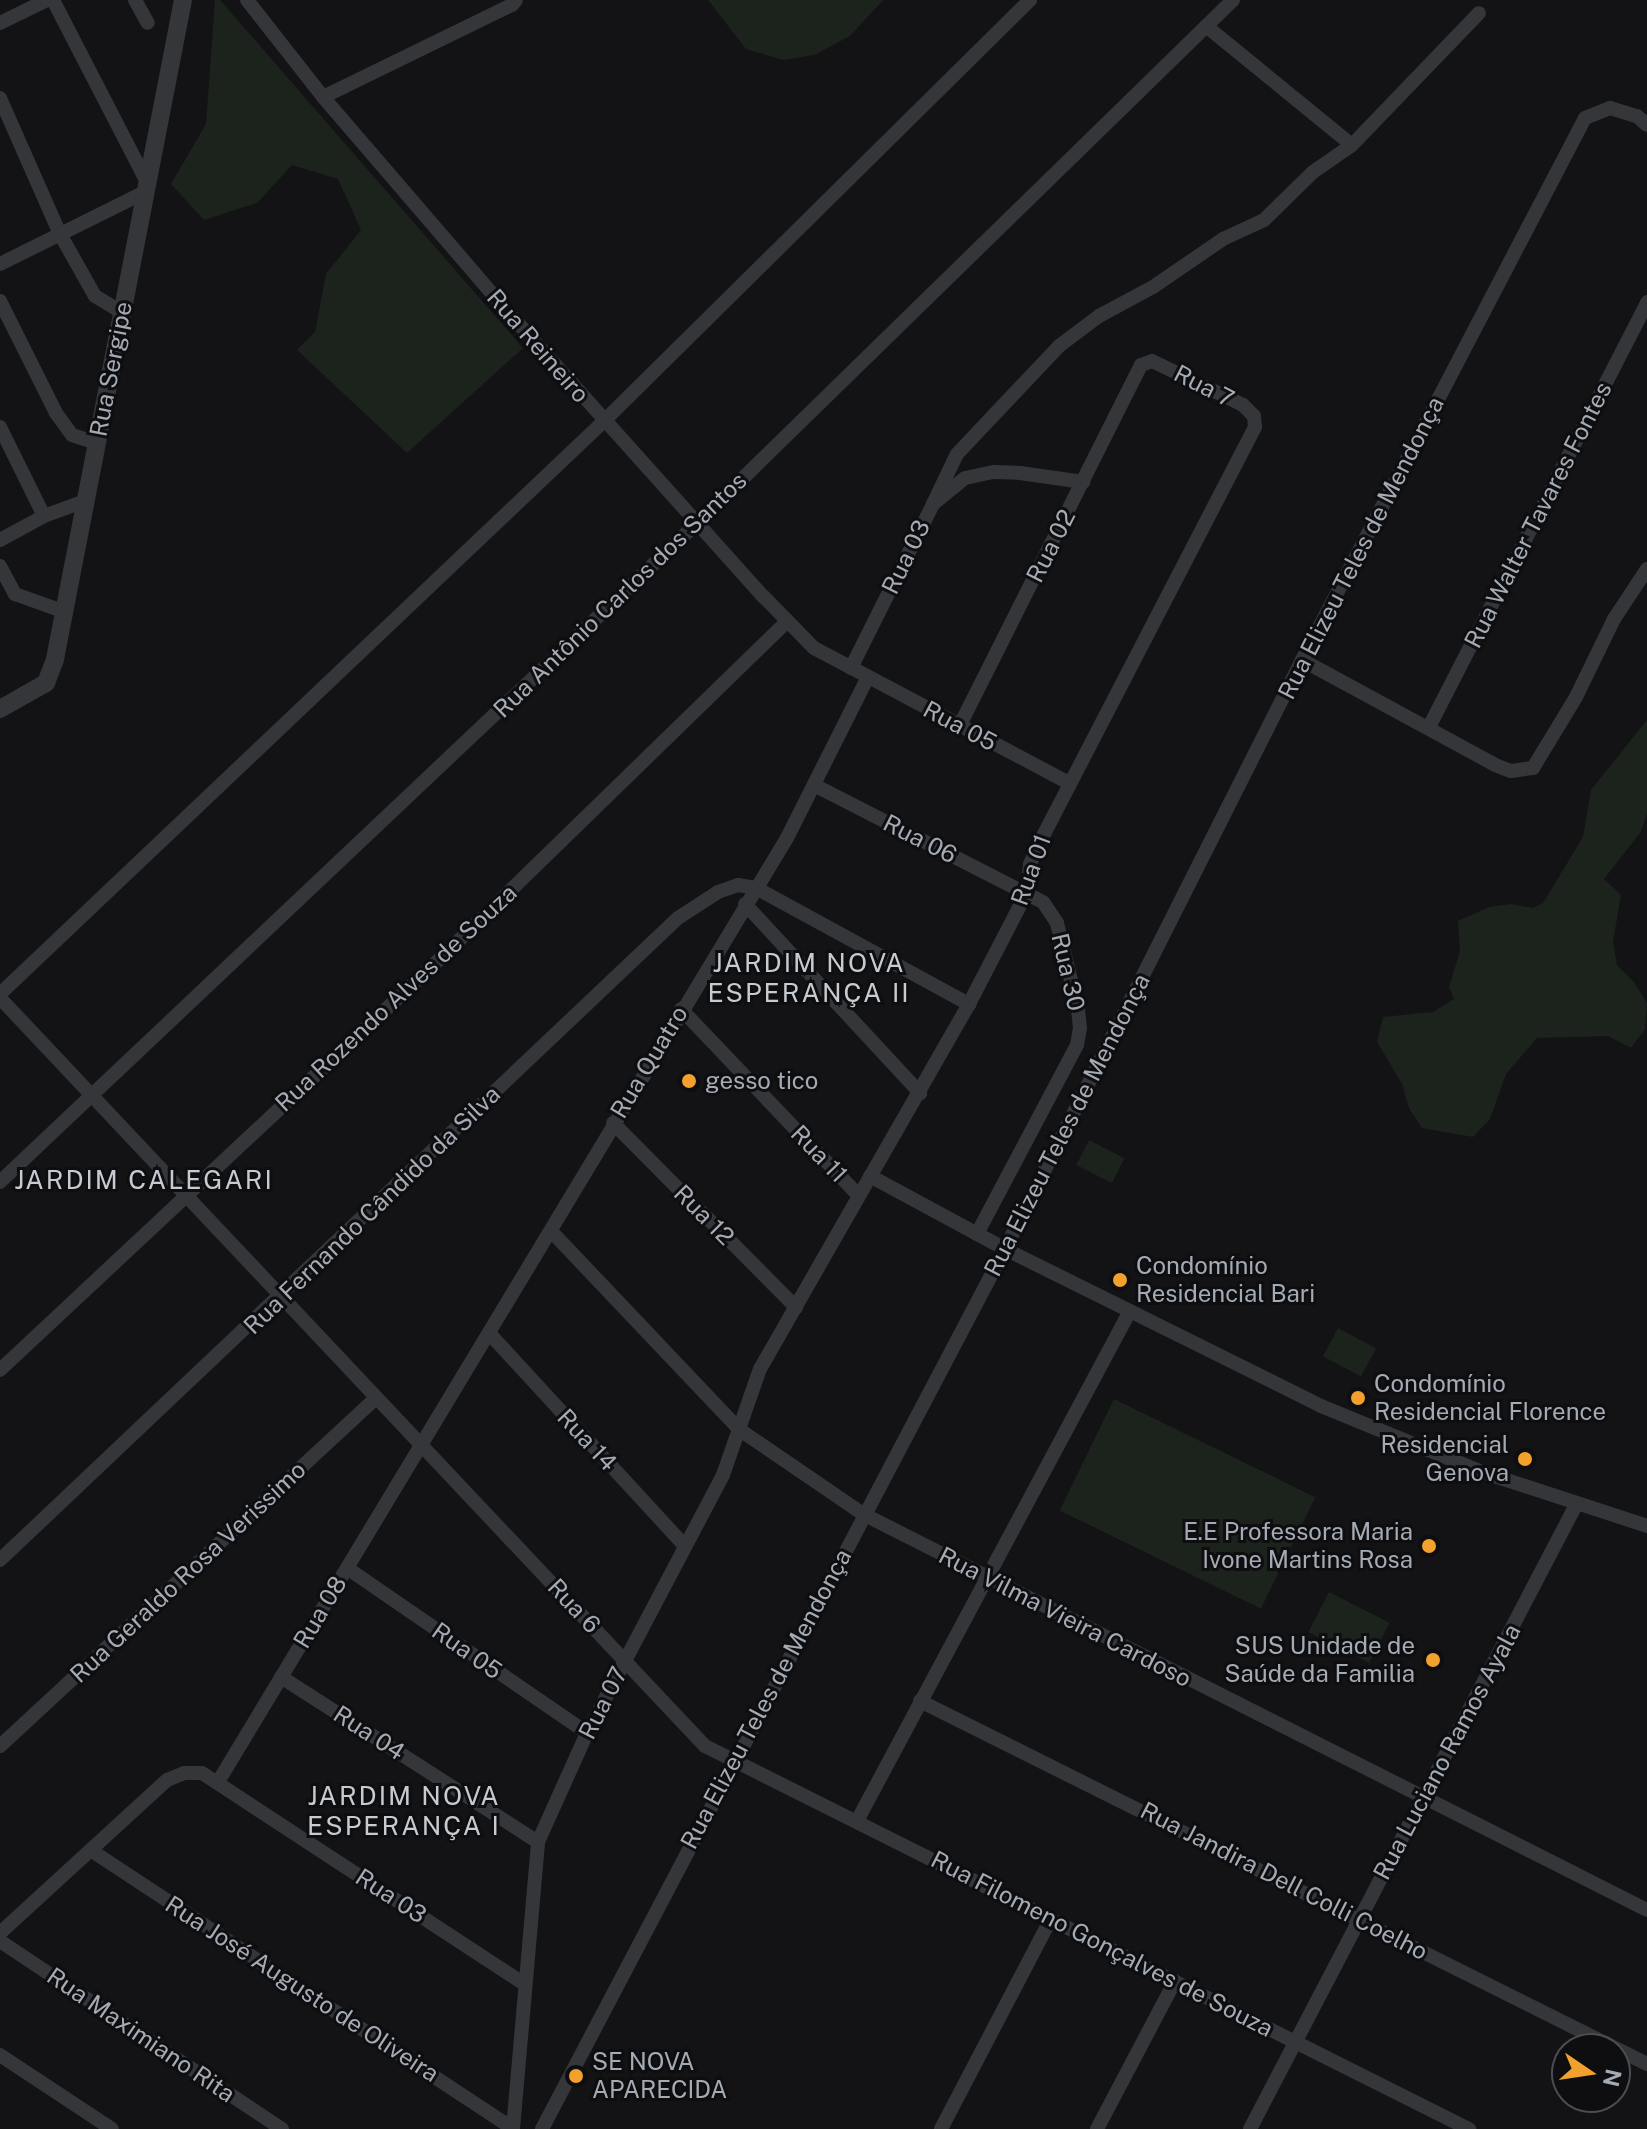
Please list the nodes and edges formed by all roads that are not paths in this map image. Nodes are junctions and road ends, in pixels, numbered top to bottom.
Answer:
1 (50, 0) edge
2 (135, 0) edge
3 (247, 0) edge
4 (516, 0) edge
5 (1030, 0) edge
6 (1233, 0) edge
7 (182, 1) edge
8 (1479, 13) dead end
9 (0, 23) edge
10 (148, 23) dead end
11 (1206, 26) junction
12 (323, 97) junction
13 (0, 98) edge
14 (1647, 125) edge
15 (1352, 145) junction
16 (145, 187) junction
17 (60, 234) junction
18 (0, 264) edge
19 (0, 301) edge
20 (1647, 302) edge
21 (122, 312) junction
22 (1141, 365) joint
23 (604, 421) junction
24 (0, 427) edge
25 (1255, 427) joint
26 (96, 443) junction
27 (1083, 482) junction
28 (85, 501) junction
29 (933, 504) junction
30 (44, 516) junction
31 (697, 523) junction
32 (0, 540) edge
33 (0, 566) edge
34 (1647, 569) edge
35 (65, 612) junction
36 (787, 621) junction
37 (1302, 660) junction
38 (851, 668) junction
39 (868, 677) junction
40 (0, 709) edge
41 (960, 725) junction
42 (1429, 727) junction
43 (1069, 783) junction
44 (814, 785) junction
45 (756, 888) junction
46 (1026, 894) junction
47 (745, 904) junction
48 (0, 996) edge
49 (969, 1004) junction
50 (681, 1009) junction
51 (920, 1093) junction
52 (94, 1095) junction
53 (613, 1123) junction
54 (870, 1176) junction
55 (0, 1182) edge
56 (187, 1195) junction
57 (858, 1195) junction
58 (551, 1231) junction
59 (977, 1234) junction
60 (1005, 1249) junction
61 (280, 1298) junction
62 (796, 1307) junction
63 (1130, 1311) junction
64 (489, 1333) junction
65 (0, 1370) edge
66 (375, 1399) junction
67 (740, 1430) junction
68 (422, 1442) junction
69 (1577, 1503) junction
70 (863, 1514) junction
71 (1647, 1526) edge
72 (685, 1546) junction
73 (0, 1560) edge
74 (347, 1568) junction
75 (987, 1578) junction
76 (625, 1661) junction
77 (281, 1677) junction
78 (920, 1701) junction
79 (587, 1733) junction
80 (0, 1746) edge
81 (733, 1761) junction
82 (218, 1782) junction
83 (1422, 1798) junction
84 (857, 1821) junction
85 (538, 1842) junction
86 (92, 1851) junction
87 (1647, 1910) edge
88 (1051, 1919) junction
89 (1359, 1919) junction
90 (0, 1933) edge
91 (0, 1941) edge
92 (1175, 1981) junction
93 (524, 1984) junction
94 (1296, 2041) junction
95 (0, 2055) edge
96 (1647, 2064) edge
97 (112, 2129) edge
98 (282, 2129) edge
99 (512, 2129) edge
100 (542, 2129) edge
101 (941, 2129) edge
102 (1097, 2129) edge
103 (1250, 2129) edge
104 (1469, 2129) edge

1 - 9 street
1 - 16 street
2 - 10 street
3 - 12 street, Rua Reineiro
4 - 12 street
5 - 23 street
6 - 11 street, Rua Antônio Carlos dos Santos
7 - 16 street, Rua Sergipe
8 - 15 street
11 - 15 street
11 - 31 street, Rua Antônio Carlos dos Santos
12 - 23 street, Rua Reineiro
13 - 17 street
14 - 37 street, Rua Elizeu Teles de Mendonça
15 - 29 street
16 - 17 street
16 - 21 street, Rua Sergipe
17 - 18 street
17 - 21 street
19 - 26 street
20 - 42 street, Rua Walter Tavares Fontes
21 - 26 street, Rua Sergipe
22 - 25 street, Rua 7
22 - 27 street, Rua 02
23 - 31 street, Rua Reineiro
23 - 48 street
24 - 30 street
25 - 43 street, Rua 01
26 - 28 street, Rua Sergipe
27 - 29 street, Rua 03
27 - 41 street, Rua 02
28 - 30 street
28 - 35 street, Rua Sergipe
29 - 38 street, Rua 03
30 - 32 street
31 - 36 street, Rua Reineiro
31 - 52 street, Rua Antônio Carlos dos Santos
33 - 35 street
34 - 42 street
35 - 40 street, Rua Sergipe
36 - 38 street, Rua Reineiro
36 - 56 street, Rua Rozendo Alves de Souza
37 - 42 street
37 - 60 street, Rua Elizeu Teles de Mendonça
38 - 39 street, Rua 05
39 - 41 street, Rua 05
39 - 44 street, Rua Quatro
41 - 43 street, Rua 05
43 - 46 street, Rua 01
44 - 45 street, Rua Quatro
44 - 46 street, Rua 06
45 - 47 street, Rua Quatro
45 - 49 street
45 - 61 street, Rua Fernando Cândido da Silva
46 - 49 street, Rua 01
46 - 59 street, Rua 30
47 - 50 street, Rua Quatro
47 - 51 street
48 - 52 street, Rua 6
49 - 51 street, Rua 01
50 - 53 street, Rua Quatro
50 - 57 street, Rua 11
51 - 54 street, Rua 01
52 - 55 street, Rua Antônio Carlos dos Santos
52 - 56 street, Rua 6
53 - 58 street, Rua Quatro
53 - 62 street, Rua 12
54 - 57 street, Rua 01
54 - 59 street, Rua 11
56 - 61 street, Rua 6
56 - 65 street, Rua Rozendo Alves de Souza
57 - 62 street, Rua 01
58 - 64 street, Rua Quatro
58 - 67 street, Rua Vilma Vieira Cardoso
59 - 60 street, Rua 11
60 - 63 street, Rua 11
60 - 70 street, Rua Elizeu Teles de Mendonça
61 - 66 street, Rua 6
61 - 73 street, Rua Fernando Cândido da Silva
62 - 67 street, Rua 07
63 - 69 street, Rua 11
63 - 75 street
64 - 68 street, Rua Quatro
64 - 72 street, Rua 14
66 - 68 street, Rua 6
66 - 80 street, Rua Geraldo Rosa Verissimo
67 - 70 street, Rua Vilma Vieira Cardoso
67 - 72 street, Rua 07
68 - 74 street, Rua 08
68 - 76 street, Rua 6
69 - 71 street, Rua 11
69 - 83 street, Rua Luciano Ramos Ayala
70 - 75 street, Rua Vilma Vieira Cardoso
70 - 81 street, Rua Elizeu Teles de Mendonça
72 - 76 street, Rua 07
74 - 77 street, Rua 08
74 - 79 street, Rua 05
75 - 78 street
75 - 83 street, Rua Vilma Vieira Cardoso
76 - 79 street, Rua 07
76 - 81 street, Rua 6
77 - 82 street, Rua 08
77 - 85 street, Rua 04
78 - 84 street
78 - 89 street, Rua Jandira Dell Colli Coelho
79 - 85 street, Rua 07
81 - 84 street, Rua Filomeno Gonçalves de Souza
81 - 100 street, Rua Elizeu Teles de Mendonça
82 - 86 street
82 - 93 street, Rua 03
83 - 87 street, Rua Vilma Vieira Cardoso
83 - 89 street, Rua Luciano Ramos Ayala
84 - 88 street, Rua Filomeno Gonçalves de Souza
85 - 93 street, Rua 07
86 - 90 street
86 - 99 street, Rua José Augusto de Oliveira
88 - 92 street, Rua Filomeno Gonçalves de Souza
88 - 101 street
89 - 94 street, Rua Luciano Ramos Ayala
89 - 96 street, Rua Jandira Dell Colli Coelho
91 - 98 street, Rua Maximiano Rita
92 - 94 street, Rua Filomeno Gonçalves de Souza
92 - 102 street
93 - 99 street, Rua 07
94 - 103 street, Rua Luciano Ramos Ayala
94 - 104 street, Rua Filomeno Gonçalves de Souza
95 - 97 street

